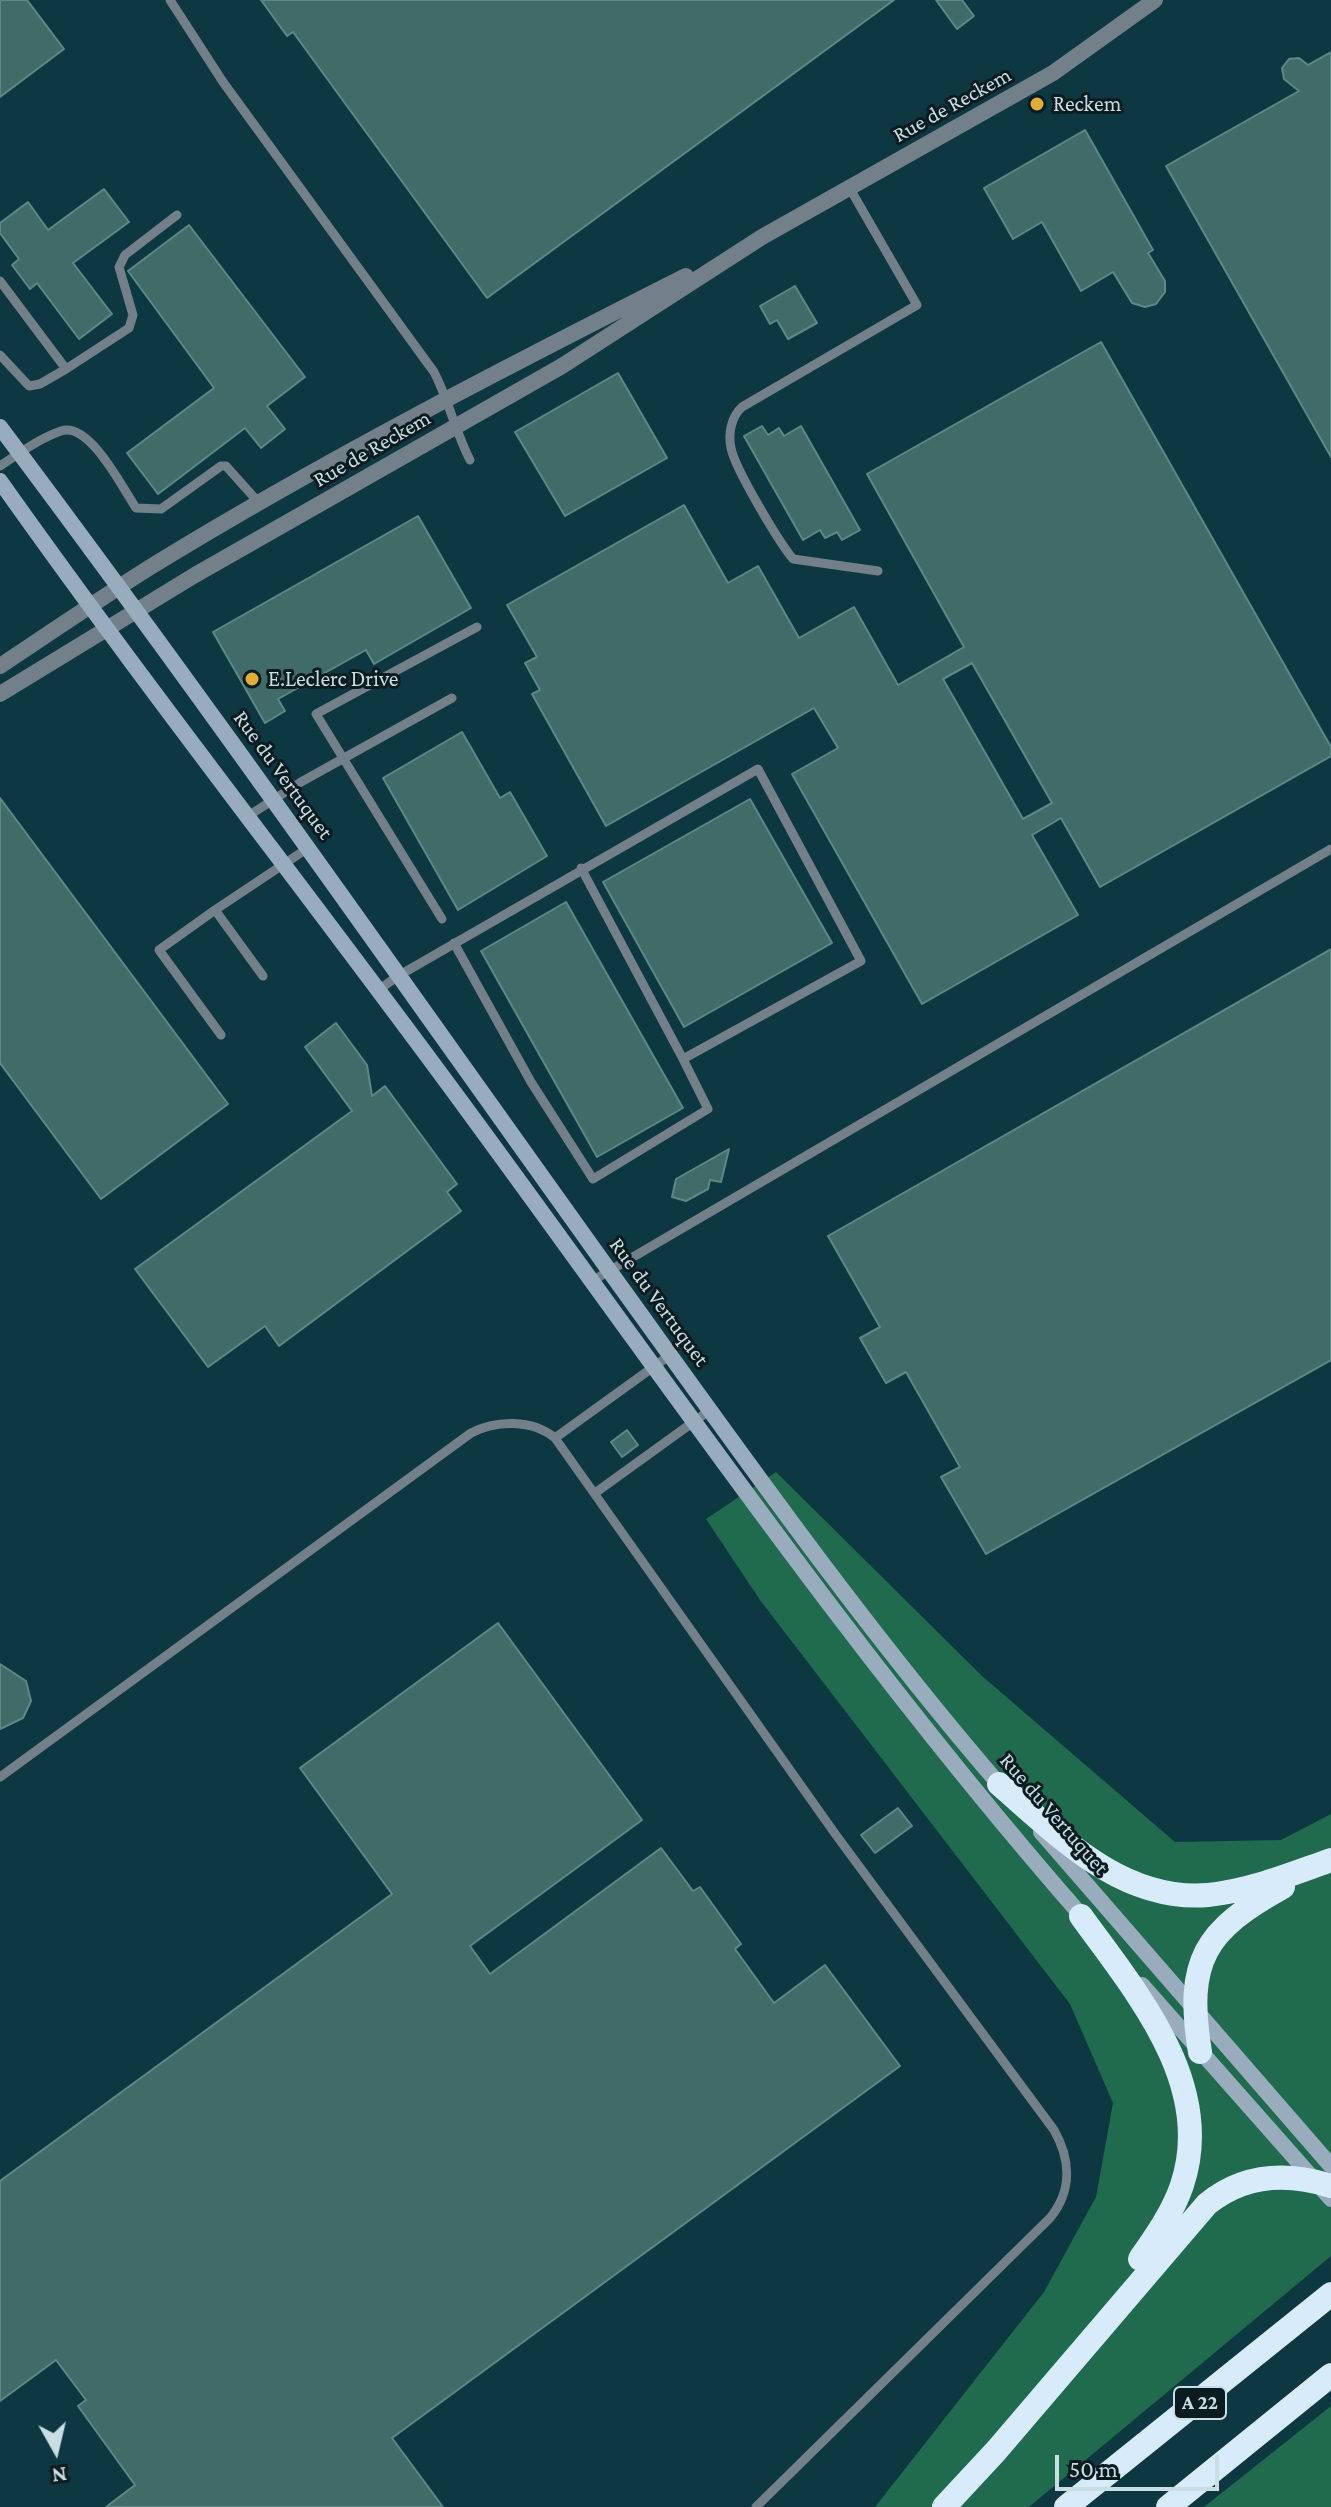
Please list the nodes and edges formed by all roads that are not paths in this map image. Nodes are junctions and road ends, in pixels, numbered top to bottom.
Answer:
1 (170, 0) edge
2 (1155, 0) edge
3 (849, 187) junction
4 (177, 215) dead end
5 (762, 237) junction
6 (0, 281) edge
7 (0, 355) edge
8 (66, 369) junction
9 (447, 399) junction
10 (0, 427) edge
11 (453, 429) junction
12 (20, 453) junction
13 (470, 460) dead end
14 (0, 466) edge
15 (0, 481) edge
16 (260, 504) junction
17 (878, 571) dead end
18 (120, 586) junction
19 (90, 607) junction
20 (138, 610) junction
21 (477, 627) dead end
22 (106, 629) junction
23 (0, 666) edge
24 (0, 694) edge
25 (452, 698) dead end
26 (342, 760) junction
27 (274, 800) junction
28 (245, 818) junction
29 (308, 848) junction
30 (1331, 849) edge
31 (282, 866) junction
32 (581, 868) junction
33 (215, 910) junction
34 (442, 919) dead end
35 (454, 943) junction
36 (263, 976) dead end
37 (398, 976) junction
38 (377, 991) junction
39 (221, 1035) dead end
40 (683, 1059) junction
41 (609, 1270) junction
42 (592, 1281) junction
43 (670, 1355) junction
44 (654, 1366) junction
45 (710, 1410) junction
46 (694, 1422) junction
47 (555, 1438) junction
48 (595, 1493) junction
49 (0, 1777) edge
50 (999, 1784) junction
51 (1331, 1861) edge
52 (1081, 1916) junction
53 (1197, 2012) junction
54 (1200, 2052) junction
55 (1326, 2178) edge
56 (1331, 2199) edge
57 (1331, 2294) edge
58 (1074, 2359) junction
59 (1331, 2375) edge
60 (756, 2507) edge
61 (944, 2507) edge
62 (1066, 2507) edge
63 (1168, 2507) edge

1 - 9 lane
2 - 3 street, Rue de Reckem
3 - 5 street, Rue de Reckem
3 - 17 lane
4 - 8 lane
5 - 9 street, Rue de Reckem
5 - 11 street, Rue de Reckem
6 - 8 lane
7 - 8 lane
9 - 11 lane
9 - 16 street, Rue de Reckem
10 - 12 street, Rue du Vertuquet
11 - 13 lane
11 - 20 street, Rue de Reckem
12 - 14 lane
12 - 16 lane
12 - 18 street, Rue du Vertuquet
15 - 19 street, Rue du Vertuquet
16 - 18 street, Rue de Reckem
18 - 19 street, Rue de Reckem
18 - 20 street, Rue du Vertuquet
19 - 22 street, Rue du Vertuquet
19 - 23 street, Rue de Reckem
20 - 22 street, Rue de Reckem
20 - 27 street, Rue du Vertuquet
21 - 26 lane
22 - 24 street, Rue de Reckem
22 - 28 street, Rue du Vertuquet
25 - 26 lane
26 - 27 lane
26 - 34 lane
27 - 28 lane
27 - 29 street, Rue du Vertuquet
28 - 31 street, Rue du Vertuquet
29 - 31 lane
29 - 37 street, Rue du Vertuquet
30 - 41 lane
31 - 33 lane
31 - 38 street, Rue du Vertuquet
32 - 35 lane
32 - 40 lane
32 - 40 lane
33 - 36 lane
33 - 39 lane
35 - 37 lane
35 - 40 lane
37 - 38 lane
37 - 41 street, Rue du Vertuquet
38 - 42 street, Rue du Vertuquet
41 - 42 lane
41 - 43 street, Rue du Vertuquet
42 - 44 street, Rue du Vertuquet
43 - 44 lane
43 - 45 street, Rue du Vertuquet
44 - 46 street, Rue du Vertuquet
44 - 47 lane
45 - 46 lane
45 - 50 street, Rue du Vertuquet
46 - 48 lane
46 - 52 street, Rue du Vertuquet
47 - 48 lane
47 - 49 lane
48 - 60 lane
50 - 51 highway
50 - 53 street, Rue du Vertuquet
51 - 53 highway
52 - 54 street, Rue du Vertuquet
52 - 58 highway
53 - 54 highway
53 - 55 street, Rue du Vertuquet
54 - 55 street, Rue du Vertuquet
55 - 56 street, Rue du Vertuquet
55 - 58 highway
57 - 62 highway, A 22
58 - 61 highway
59 - 63 highway, A 22

